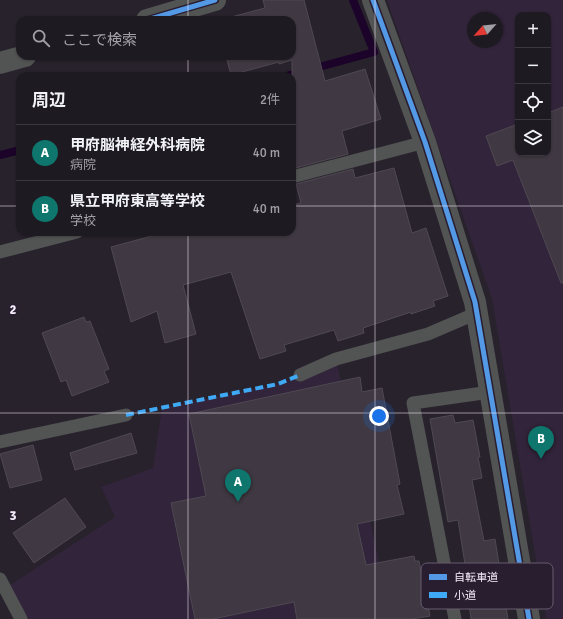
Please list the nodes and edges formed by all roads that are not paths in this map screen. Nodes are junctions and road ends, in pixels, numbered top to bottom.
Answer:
1 (215, 0) edge
2 (373, 0) edge
3 (161, 16) edge
4 (16, 59) edge
5 (0, 63) edge
6 (425, 142) junction
7 (296, 176) edge
8 (62, 236) edge
9 (0, 252) edge
10 (477, 313) junction
11 (300, 375) dead end
12 (490, 392) junction
13 (126, 415) dead end
14 (0, 442) edge
15 (444, 563) edge
16 (519, 563) edge
17 (0, 579) edge
18 (453, 609) edge
19 (527, 609) edge
20 (21, 619) edge
21 (455, 619) edge
22 (529, 619) edge

1 - 3 street
2 - 6 street
4 - 5 street
6 - 7 lane
6 - 10 street
8 - 9 lane
10 - 11 lane
10 - 12 street
12 - 15 lane
12 - 16 street
13 - 14 lane
17 - 20 lane
18 - 21 lane
19 - 22 street

